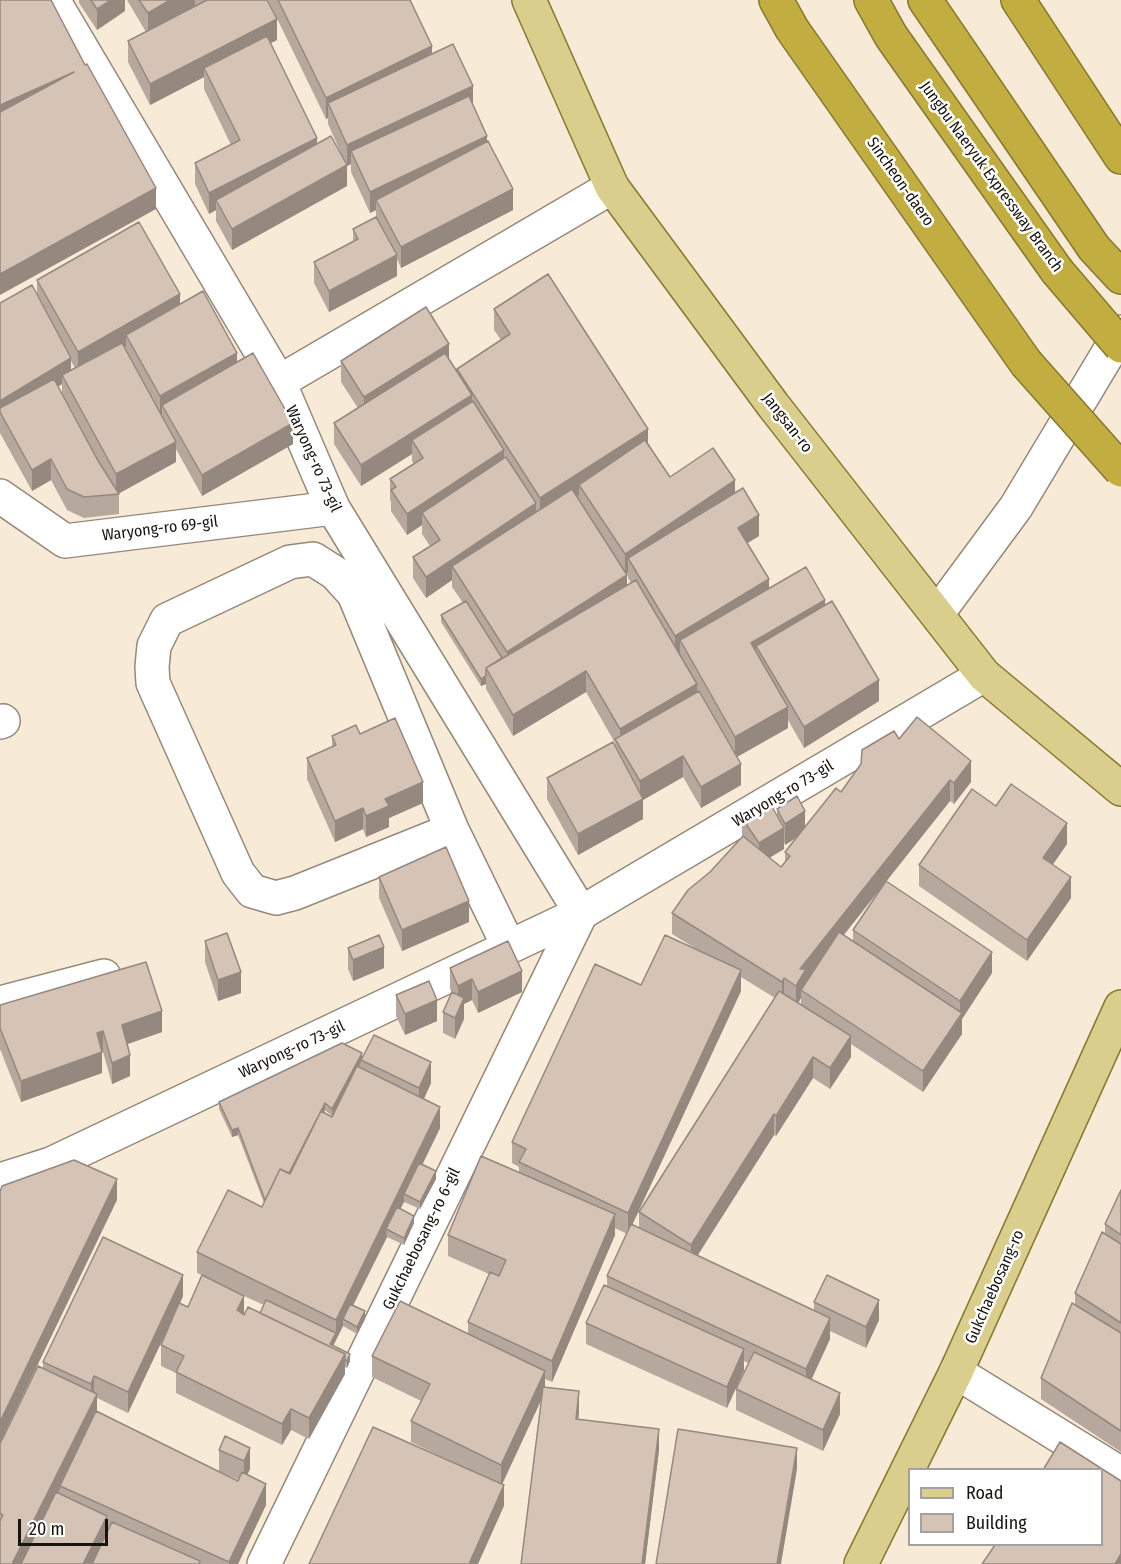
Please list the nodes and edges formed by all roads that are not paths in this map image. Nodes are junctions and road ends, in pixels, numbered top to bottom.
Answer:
1 (53, 0) edge
2 (529, 0) edge
3 (776, 0) edge
4 (871, 0) edge
5 (925, 0) edge
6 (1018, 0) edge
7 (1121, 157) edge
8 (612, 187) junction
9 (1121, 277) edge
10 (1121, 332) edge
11 (1121, 346) edge
12 (279, 382) junction
13 (1121, 470) edge
14 (0, 496) edge
15 (333, 508) junction
16 (937, 614) junction
17 (984, 675) junction
18 (1121, 789) edge
19 (452, 830) junction
20 (581, 913) junction
21 (509, 947) junction
22 (126, 970) edge
23 (0, 1003) edge
24 (1121, 1007) edge
25 (0, 1179) edge
26 (956, 1372) junction
27 (908, 1468) edge
28 (908, 1469) edge
29 (1121, 1474) edge
30 (264, 1564) edge
31 (861, 1564) edge

1 - 12 street, Waryong-ro 73-gil
2 - 8 main road, Jangsan-ro
3 - 13 highway, Sincheon-daero, bridge
4 - 11 highway, Jungbu Naeryuk Expressway Branch, bridge
5 - 9 highway
6 - 7 highway
8 - 12 street
8 - 16 main road, Jangsan-ro
10 - 16 street
12 - 15 street, Waryong-ro 73-gil
14 - 15 street, Waryong-ro 69-gil
15 - 20 street, Waryong-ro 73-gil
16 - 17 main road, Jangsan-ro
17 - 18 main road, Jangsan-ro
17 - 20 street, Waryong-ro 73-gil
19 - 19 street
19 - 21 street
20 - 21 street, Waryong-ro 73-gil
20 - 30 street, Gukchaebosang-ro 6-gil
21 - 25 street, Waryong-ro 73-gil
22 - 23 street
24 - 26 main road, Gukchaebosang-ro
26 - 27 main road, Gukchaebosang-ro
26 - 29 street
28 - 31 main road, Gukchaebosang-ro

